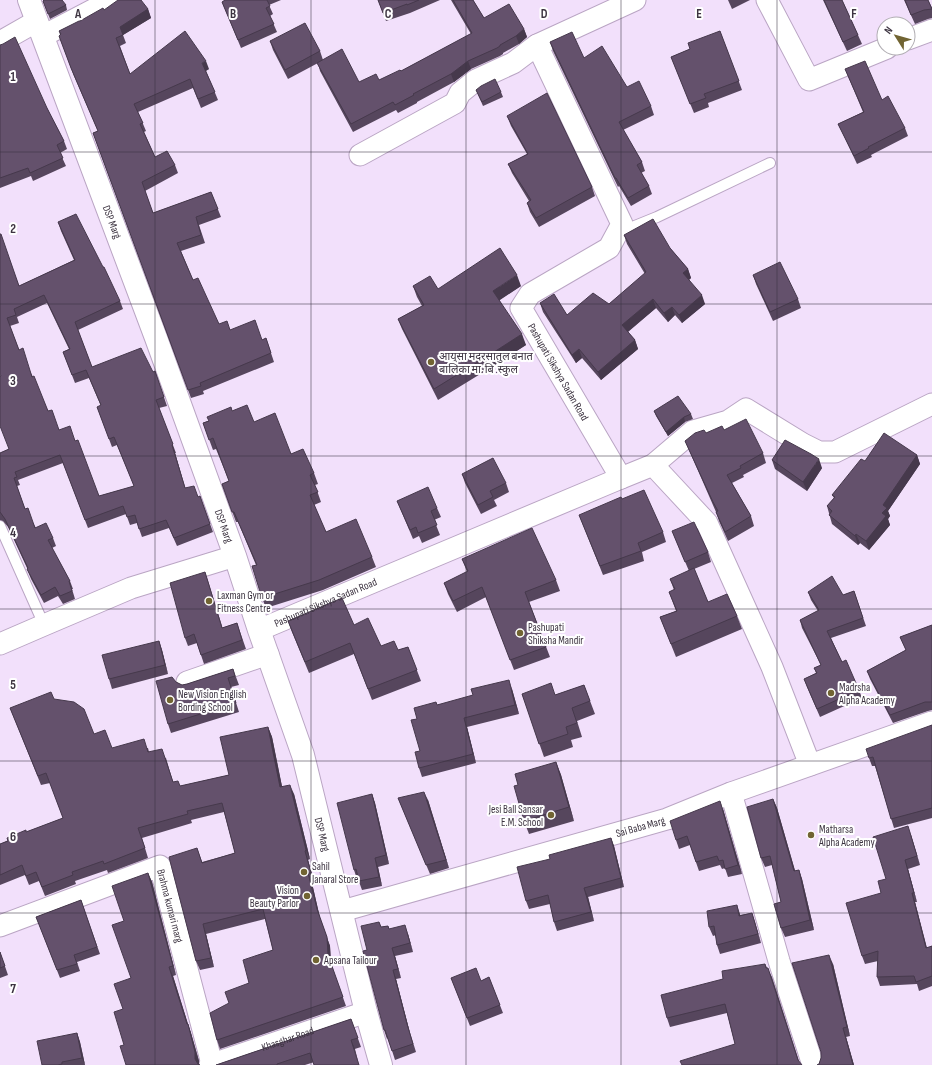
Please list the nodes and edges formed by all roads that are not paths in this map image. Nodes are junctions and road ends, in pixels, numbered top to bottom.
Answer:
1 (29, 0) edge
2 (112, 0) edge
3 (635, 0) edge
4 (767, 0) edge
5 (40, 28) junction
6 (932, 30) edge
7 (916, 36) edge
8 (0, 42) edge
9 (536, 45) junction
10 (876, 53) edge
11 (360, 155) dead end
12 (770, 163) dead end
13 (617, 234) junction
14 (932, 404) edge
15 (653, 465) junction
16 (621, 478) junction
17 (0, 526) edge
18 (234, 556) junction
19 (44, 624) junction
20 (259, 630) junction
21 (0, 644) edge
22 (268, 654) junction
23 (187, 682) edge
24 (932, 722) edge
25 (810, 765) junction
26 (731, 793) junction
27 (342, 911) junction
28 (0, 926) edge
29 (366, 1012) junction
30 (211, 1065) edge
31 (381, 1065) edge
32 (813, 1065) edge

1 - 5 street, DSP Marg
2 - 5 street
3 - 9 street
4 - 10 street
5 - 8 street
5 - 18 street, DSP Marg
6 - 7 street
9 - 11 street
9 - 13 street, Pashupati Sikshya Sadan Road
12 - 13 lane
13 - 16 street, Pashupati Sikshya Sadan Road
14 - 15 street
15 - 16 street
15 - 25 street
16 - 20 street, Pashupati Sikshya Sadan Road
17 - 19 lane
18 - 19 street
18 - 20 street, DSP Marg
19 - 21 street
20 - 22 street, DSP Marg
22 - 23 street
22 - 27 street, DSP Marg
24 - 25 street, Sai Baba Marg
25 - 26 street, Sai Baba Marg
26 - 27 street, Sai Baba Marg
26 - 32 street
27 - 29 street, DSP Marg
28 - 30 street, Brahma kumari marg
29 - 30 street, Khasghar Road
29 - 31 street, DSP Marg

